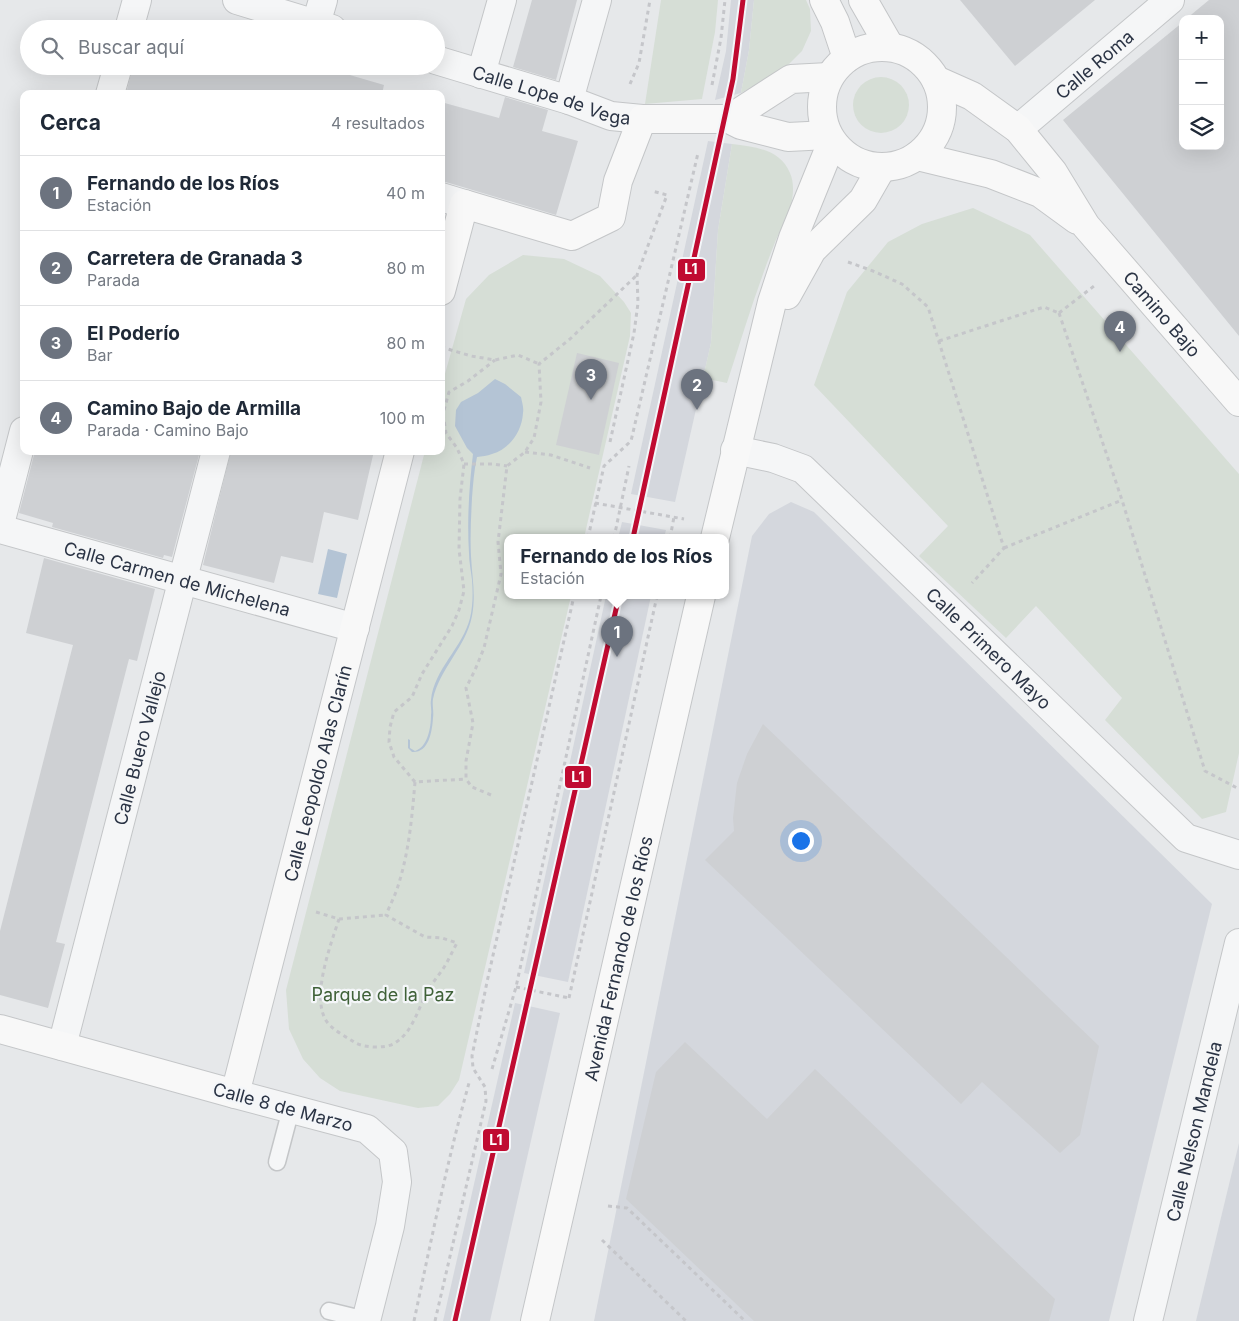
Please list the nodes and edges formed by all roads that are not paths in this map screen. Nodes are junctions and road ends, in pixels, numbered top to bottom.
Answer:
1 (137, 0) edge
2 (237, 0) edge
3 (502, 0) edge
4 (597, 0) edge
5 (824, 0) edge
6 (863, 0) edge
7 (1170, 0) edge
8 (324, 18) edge
9 (131, 20) edge
10 (890, 48) junction
11 (445, 63) edge
12 (838, 67) junction
13 (481, 74) junction
14 (115, 75) edge
15 (936, 80) junction
16 (111, 90) edge
17 (570, 100) junction
18 (642, 119) junction
19 (729, 119) junction
20 (1018, 129) junction
21 (830, 138) junction
22 (918, 156) junction
23 (882, 167) junction
24 (453, 200) edge
25 (1086, 226) junction
26 (445, 261) edge
27 (760, 353) junction
28 (1239, 402) edge
29 (20, 446) edge
30 (735, 450) junction
31 (215, 455) edge
32 (399, 455) edge
33 (0, 524) edge
34 (0, 529) edge
35 (715, 534) edge
36 (183, 580) junction
37 (700, 599) edge
38 (355, 628) junction
39 (1239, 855) edge
40 (1239, 943) edge
41 (0, 1029) edge
42 (62, 1046) junction
43 (235, 1094) junction
44 (291, 1109) junction
45 (277, 1162) dead end
46 (329, 1312) dead end
47 (366, 1321) edge
48 (535, 1321) edge
49 (1148, 1321) edge

1 - 9 street
2 - 8 street
3 - 13 street
4 - 17 street
5 - 12 street
6 - 10 street
7 - 20 street, Calle Roma
10 - 12 street
10 - 15 street
11 - 13 street, Calle Lope de Vega
12 - 19 street
12 - 21 street
13 - 17 street, Calle Lope de Vega
14 - 16 street
15 - 20 street, Camino Bajo
15 - 22 street
17 - 18 street, Calle Lope de Vega
18 - 19 street, Calle Lope de Vega
18 - 24 street
19 - 21 street, Calle Lope de Vega
20 - 25 street, Camino Bajo
21 - 23 street
21 - 27 street
22 - 23 street
22 - 25 street, Camino Bajo
23 - 27 street
24 - 26 street
25 - 28 street, Camino Bajo
27 - 30 street
29 - 33 street
30 - 35 street
30 - 39 street, Calle Primero Mayo
31 - 36 street, Calle Buero Vallejo
32 - 38 street, Calle Leopoldo Alas Clarín
34 - 36 street, Calle Carmen de Michelena
36 - 38 street, Calle Carmen de Michelena
36 - 42 street, Calle Buero Vallejo
37 - 48 street, Avenida Fernando de los Ríos
38 - 43 street, Calle Leopoldo Alas Clarín
40 - 49 street, Calle Nelson Mandela
41 - 42 street, Calle 8 de Marzo
42 - 43 street, Calle 8 de Marzo
43 - 44 street, Calle 8 de Marzo
44 - 45 lane
44 - 47 street, Calle 8 de Marzo
46 - 47 lane

